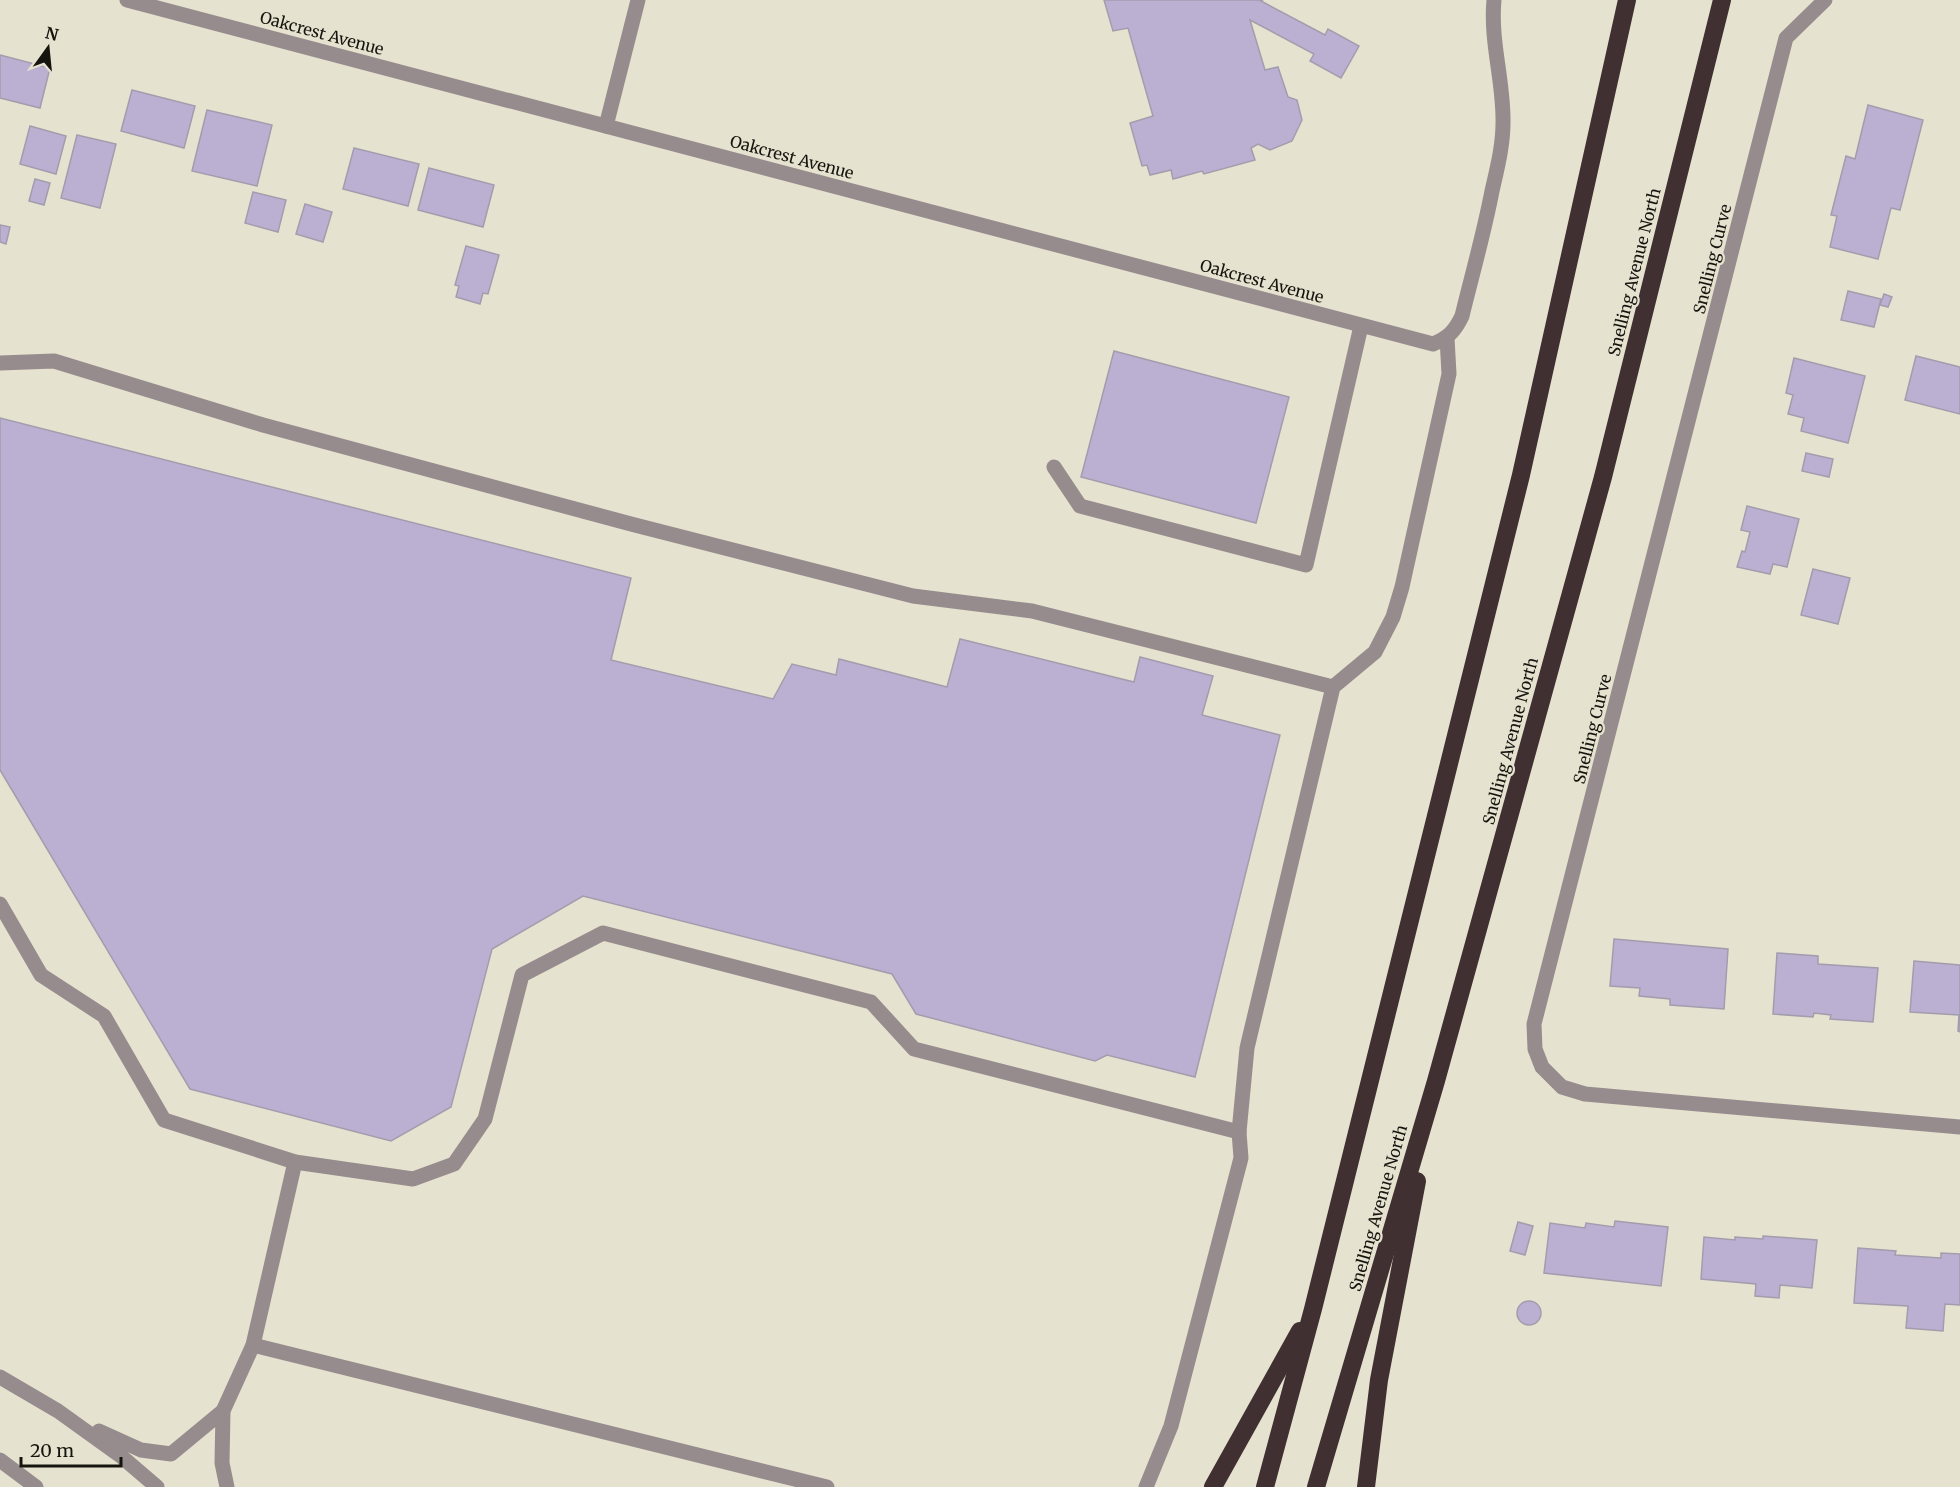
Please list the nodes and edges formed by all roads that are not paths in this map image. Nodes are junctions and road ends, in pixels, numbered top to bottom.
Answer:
1 (127, 0) edge
2 (638, 0) edge
3 (1494, 0) edge
4 (1627, 0) edge
5 (1722, 0) edge
6 (1825, 0) edge
7 (606, 126) junction
8 (1361, 326) junction
9 (1447, 338) junction
10 (0, 363) edge
11 (1054, 467) dead end
12 (1333, 687) junction
13 (0, 904) edge
14 (1436, 1081) junction
15 (1960, 1127) edge
16 (1239, 1132) junction
17 (295, 1162) junction
18 (1313, 1309) junction
19 (253, 1345) junction
20 (0, 1377) edge
21 (223, 1410) junction
22 (58, 1411) junction
23 (0, 1460) edge
24 (36, 1487) edge
25 (157, 1487) edge
26 (227, 1487) edge
27 (827, 1487) edge
28 (1146, 1487) edge
29 (1213, 1487) edge
30 (1265, 1487) edge
31 (1316, 1487) edge
32 (1366, 1487) edge

1 - 7 street, Oakcrest Avenue
2 - 7 street
3 - 9 street
4 - 18 highway
5 - 14 highway, Snelling Avenue North
6 - 15 street, Snelling Curve
7 - 8 street, Oakcrest Avenue
8 - 9 street, Oakcrest Avenue
8 - 11 street
9 - 12 street
10 - 12 street
12 - 16 street
13 - 17 street
14 - 31 highway, Snelling Avenue North
14 - 32 highway
16 - 17 street
16 - 28 street
17 - 19 street
18 - 29 highway
18 - 30 highway
19 - 21 street
19 - 27 street
20 - 22 street
21 - 22 street
21 - 26 street
22 - 25 street
23 - 24 street

